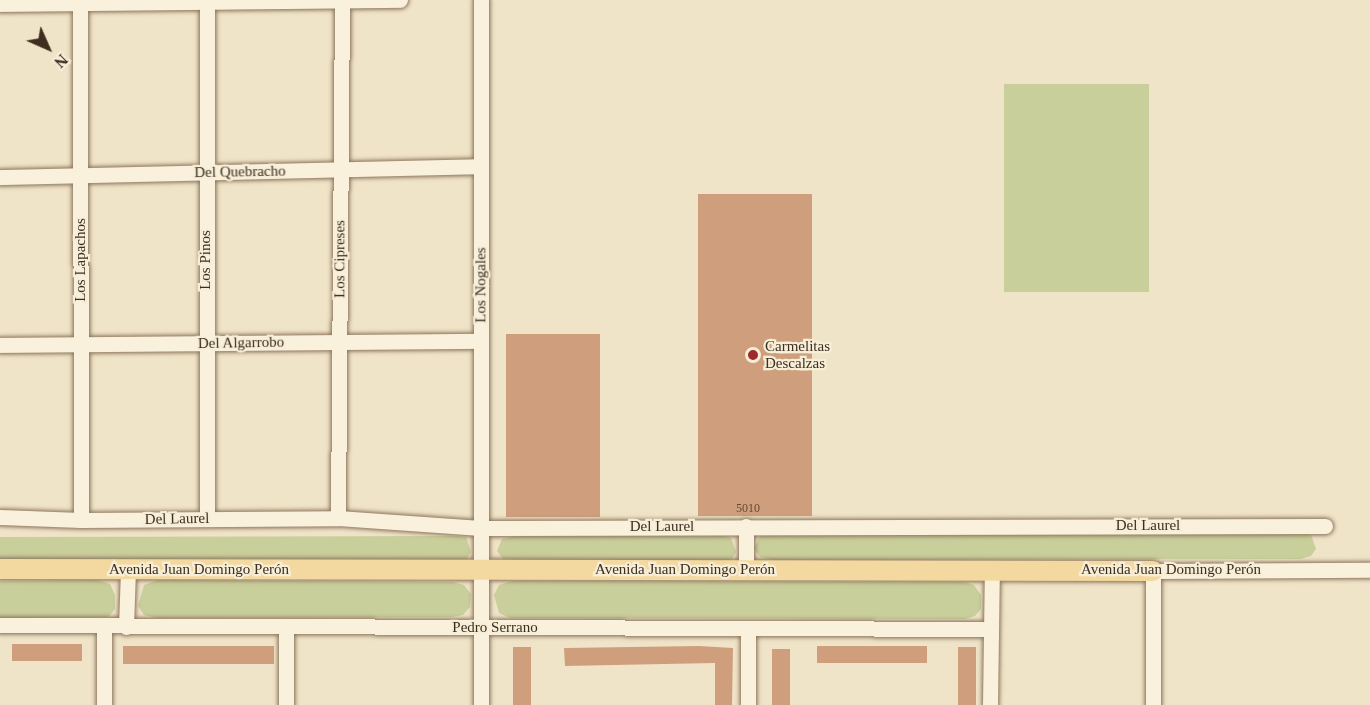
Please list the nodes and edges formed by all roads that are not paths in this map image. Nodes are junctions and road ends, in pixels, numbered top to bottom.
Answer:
1 (342, 0) edge
2 (400, 0) edge
3 (481, 0) edge
4 (80, 2) edge
5 (207, 2) junction
6 (0, 4) edge
7 (481, 166) junction
8 (341, 170) junction
9 (206, 172) junction
10 (81, 175) junction
11 (0, 177) edge
12 (481, 341) junction
13 (340, 342) junction
14 (206, 343) junction
15 (0, 345) edge
16 (82, 345) junction
17 (0, 517) edge
18 (207, 518) junction
19 (338, 518) junction
20 (81, 520) junction
21 (746, 526) junction
22 (1325, 526) dead end
23 (481, 528) junction
24 (0, 569) edge
25 (128, 570) junction
26 (746, 570) junction
27 (992, 570) junction
28 (1370, 570) edge
29 (482, 571) junction
30 (1153, 571) junction
31 (0, 625) edge
32 (104, 627) junction
33 (126, 627) junction
34 (286, 628) junction
35 (481, 628) junction
36 (748, 628) junction
37 (991, 629) junction
38 (104, 705) edge
39 (286, 705) edge
40 (481, 705) edge
41 (748, 705) edge
42 (990, 705) edge
43 (1153, 705) edge

1 - 2 street
1 - 5 street
1 - 8 street, Los Cipreses
3 - 7 street, Los Nogales
4 - 5 street
4 - 6 street
4 - 10 street, Los Lapachos
5 - 9 street, Los Pinos
7 - 8 street, Del Quebracho
7 - 12 street, Los Nogales
8 - 9 street, Del Quebracho
8 - 13 street, Los Cipreses
9 - 10 street, Del Quebracho
9 - 14 street, Los Pinos
10 - 11 street, Del Quebracho
10 - 16 street, Los Lapachos
12 - 13 street, Del Algarrobo
12 - 23 street, Los Nogales
13 - 14 street, Del Algarrobo
13 - 19 street, Los Cipreses
14 - 16 street, Del Algarrobo
14 - 18 street, Los Pinos
15 - 16 street, Del Algarrobo
16 - 20 street, Los Lapachos
17 - 20 street, Del Laurel
18 - 19 street, Del Laurel
18 - 20 street, Del Laurel
19 - 23 street, Del Laurel
21 - 22 street, Del Laurel
21 - 23 street, Del Laurel
21 - 26 street
23 - 29 street, Los Nogales
24 - 25 main road, Avenida Juan Domingo Perón
25 - 29 main road, Avenida Juan Domingo Perón
25 - 33 street
26 - 27 main road, Avenida Juan Domingo Perón
26 - 29 main road, Avenida Juan Domingo Perón
27 - 30 main road, Avenida Juan Domingo Perón
27 - 37 street
28 - 30 street, Avenida Juan Domingo Perón
29 - 35 street, Los Nogales
30 - 43 street
31 - 32 street, Pedro Serrano
32 - 33 street, Pedro Serrano
32 - 38 street
33 - 34 street, Pedro Serrano
34 - 35 street, Pedro Serrano
34 - 39 street
35 - 36 street, Pedro Serrano
35 - 40 street, Los Nogales
36 - 37 street, Pedro Serrano
36 - 41 street
37 - 42 street

